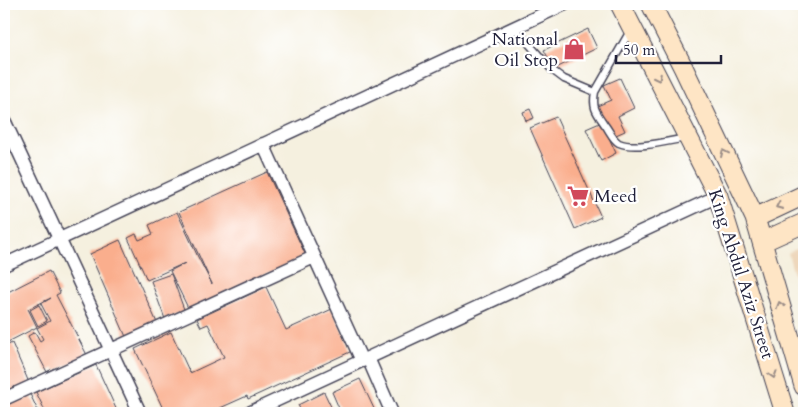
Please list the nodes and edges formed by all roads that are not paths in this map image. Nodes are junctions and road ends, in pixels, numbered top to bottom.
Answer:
1 (564, 4) edge
2 (620, 4) edge
3 (651, 4) edge
4 (514, 27) junction
5 (632, 28) junction
6 (595, 92) junction
7 (4, 120) edge
8 (688, 137) junction
9 (262, 144) junction
10 (804, 195) edge
11 (718, 196) junction
12 (755, 218) junction
13 (804, 222) edge
14 (59, 239) junction
15 (762, 242) junction
16 (314, 257) junction
17 (4, 265) edge
18 (111, 351) junction
19 (365, 360) junction
20 (804, 386) edge
21 (4, 399) edge
22 (140, 413) edge
23 (250, 413) edge
24 (392, 413) edge
25 (785, 413) edge

1 - 4 street
2 - 5 street, King Abdul Aziz Street
12 -> 3 street, King Abdul Aziz Street
4 - 6 lane
4 - 9 street
5 - 6 lane
5 -> 8 street, King Abdul Aziz Street
6 - 8 lane
7 - 14 street
8 - 11 street, King Abdul Aziz Street
9 - 14 street
9 - 16 street
10 -> 12 street
11 - 19 street
11 -> 25 street, King Abdul Aziz Street
12 - 15 street, King Abdul Aziz Street
13 - 15 street
14 - 17 street
14 - 18 street
20 -> 15 street, King Abdul Aziz Street
16 - 18 street
16 - 19 street
18 - 21 street
18 - 22 street
19 - 23 street
19 - 24 street

